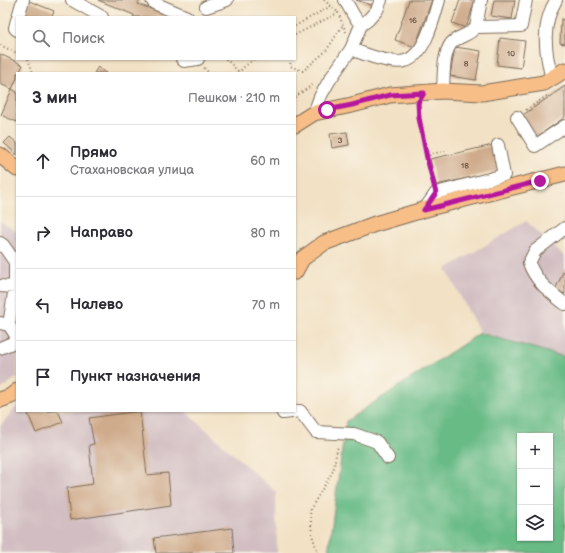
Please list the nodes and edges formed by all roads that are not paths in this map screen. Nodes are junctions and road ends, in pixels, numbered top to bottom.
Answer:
1 (23, 0) edge
2 (73, 0) edge
3 (152, 0) edge
4 (227, 0) edge
5 (345, 0) edge
6 (381, 0) edge
7 (439, 0) edge
8 (481, 0) edge
9 (526, 0) edge
10 (556, 0) edge
11 (206, 7) dead end
12 (88, 14) edge
13 (18, 16) edge
14 (185, 16) edge
15 (361, 25) junction
16 (476, 27) junction
17 (351, 49) junction
18 (565, 70) edge
19 (552, 85) junction
20 (443, 91) junction
21 (314, 113) junction
22 (517, 117) road end
23 (296, 124) edge
24 (565, 126) edge
25 (498, 145) dead end
26 (0, 155) edge
27 (16, 168) edge
28 (565, 174) edge
29 (424, 210) junction
30 (565, 228) edge
31 (0, 243) edge
32 (296, 270) edge
33 (0, 286) edge
34 (16, 287) edge
35 (565, 304) edge
36 (5, 324) edge
37 (16, 336) edge
38 (16, 342) edge
39 (0, 348) edge
40 (16, 392) edge
41 (0, 400) edge
42 (296, 411) edge
43 (388, 458) dead end

1 - 13 street
2 - 12 street
3 - 14 street
4 - 11 street
5 - 15 street
6 - 15 street
7 - 17 street
8 - 16 street
9 - 16 street
10 - 19 street
15 - 17 street
16 - 20 street
17 - 21 street
18 - 19 main road
19 - 20 main road
20 - 21 main road
21 - 23 main road
22 - 24 street
25 - 29 street
26 - 27 main road
28 - 29 main road
29 - 32 main road
30 - 35 street
31 - 34 street
33 - 34 street
34 - 36 street
36 - 37 street
38 - 39 street
40 - 41 main road
42 - 43 street

